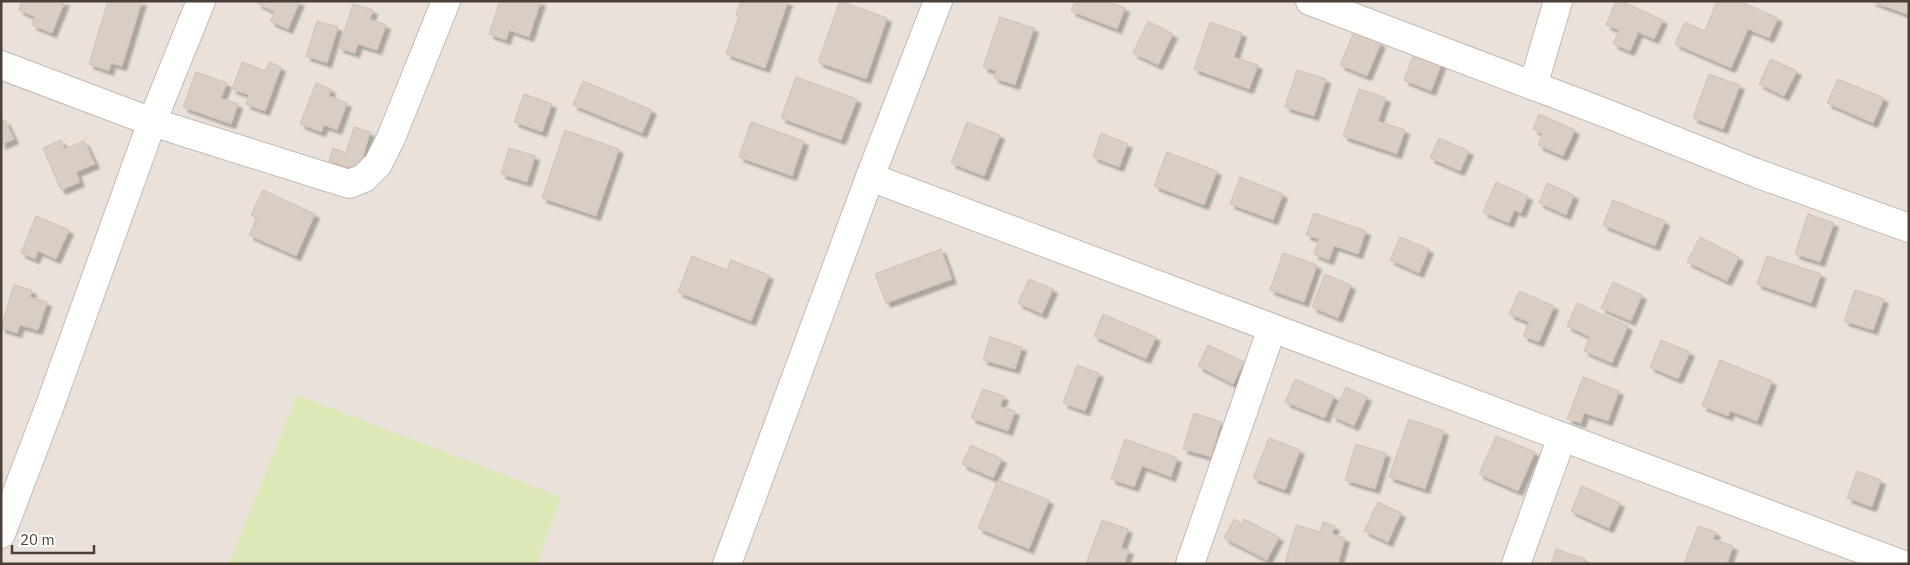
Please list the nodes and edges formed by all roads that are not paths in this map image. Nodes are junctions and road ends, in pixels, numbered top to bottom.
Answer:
1 (201, 1) edge
2 (446, 1) edge
3 (1310, 1) edge
4 (1558, 1) edge
5 (932, 3) edge
6 (1, 65) edge
7 (1533, 86) junction
8 (152, 122) junction
9 (870, 178) junction
10 (1909, 228) edge
11 (1272, 328) junction
12 (1562, 437) junction
13 (1, 534) edge
14 (1898, 563) edge
15 (727, 564) edge
16 (1190, 564) edge
17 (1516, 564) edge

1 - 8 street
2 - 8 street
3 - 7 street
4 - 7 street
5 - 9 street
6 - 8 street
7 - 10 street
8 - 13 street
9 - 11 street
9 - 15 street
11 - 12 street
11 - 16 street
12 - 14 street
12 - 17 street

